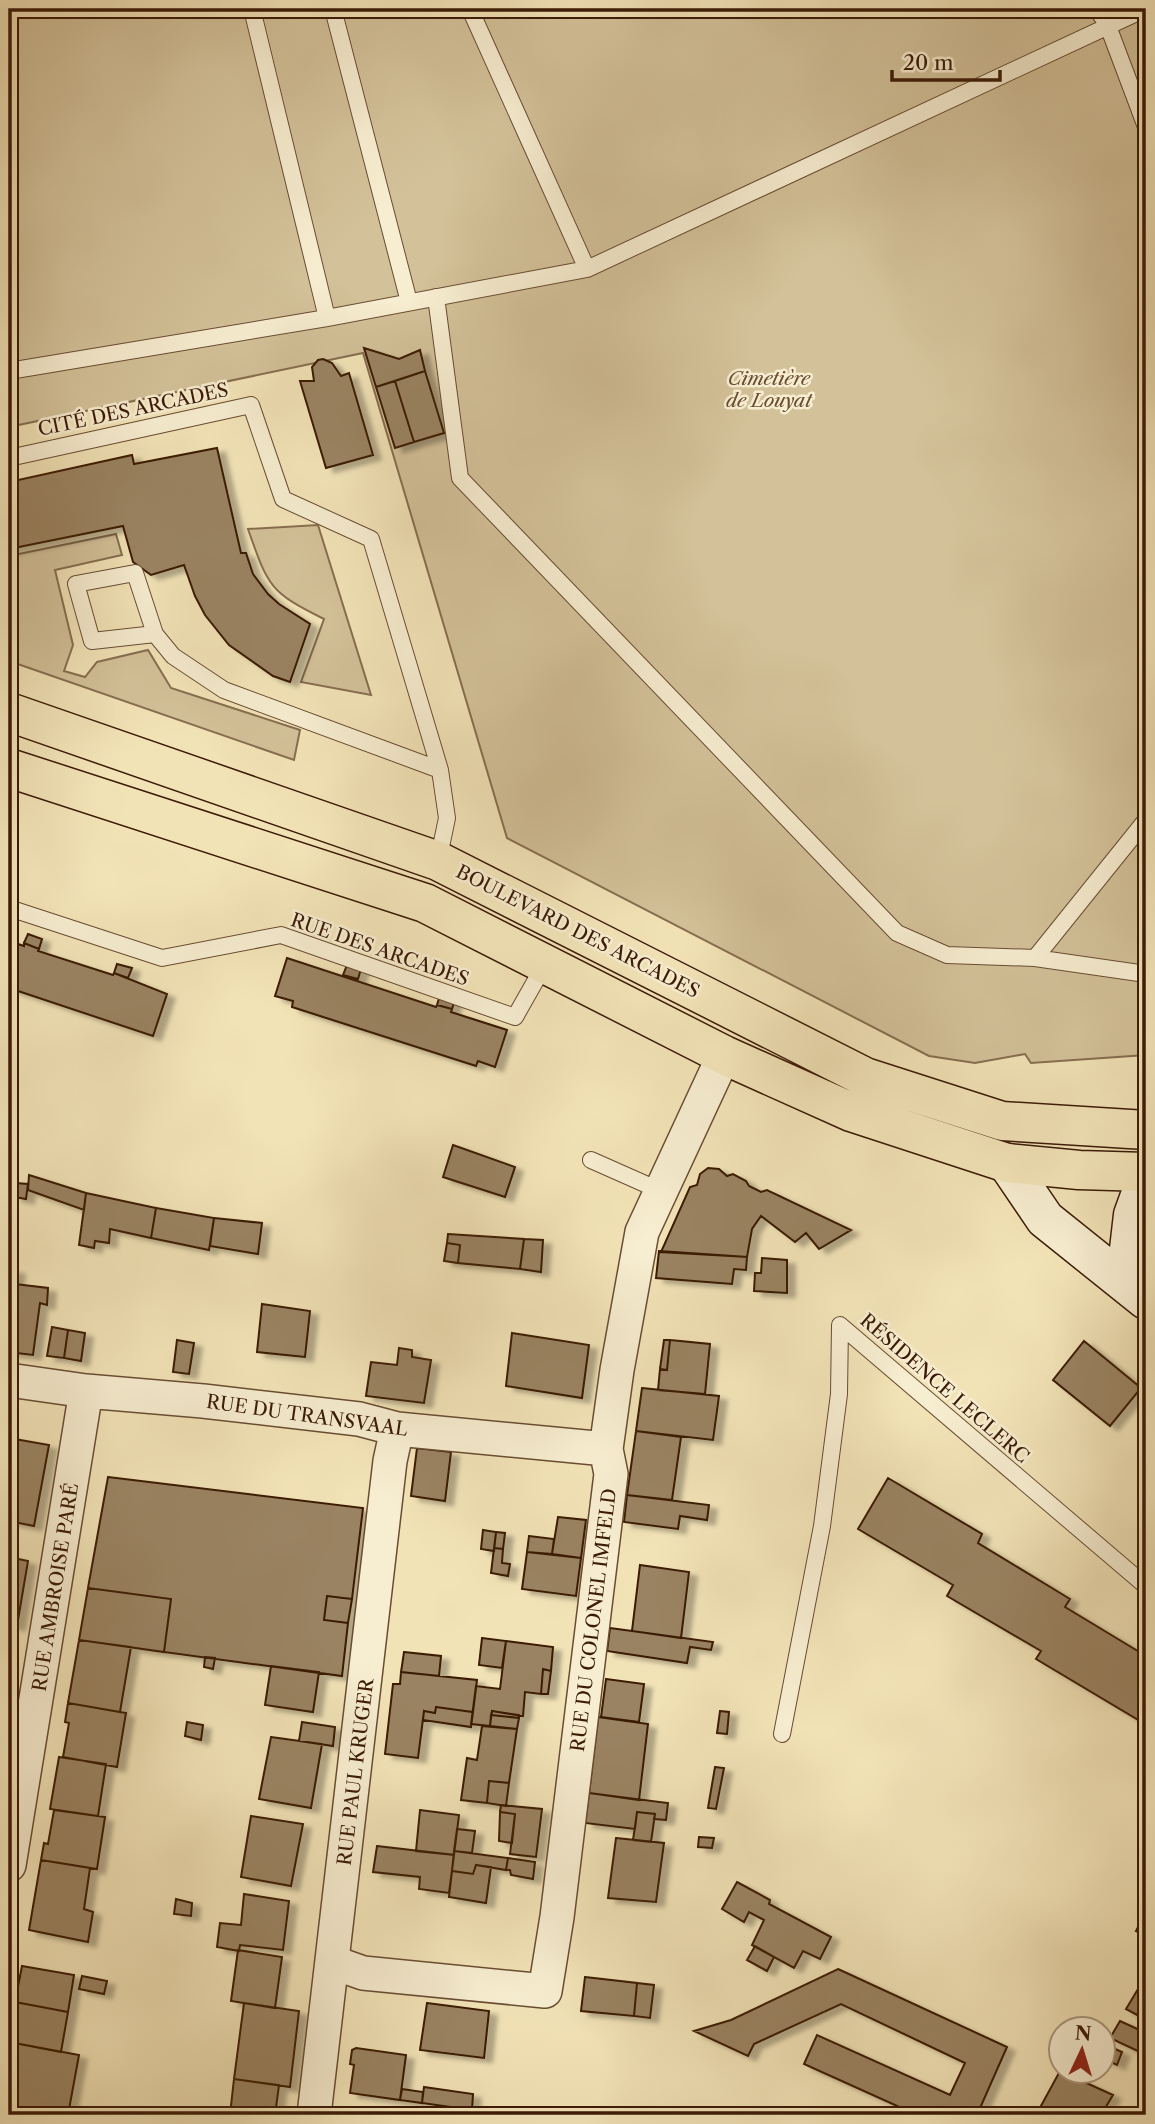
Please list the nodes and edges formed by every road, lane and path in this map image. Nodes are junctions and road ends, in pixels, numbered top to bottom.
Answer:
1 (252, 9) edge
2 (333, 9) edge
3 (470, 9) edge
4 (1097, 9) edge
5 (1145, 9) edge
6 (1108, 26) junction
7 (1146, 127) edge
8 (587, 269) junction
9 (436, 297) junction
10 (409, 302) junction
11 (327, 317) junction
12 (9, 372) edge
13 (9, 458) edge
14 (155, 634) junction
15 (9, 712) edge
16 (9, 768) edge
17 (440, 769) junction
18 (1146, 820) edge
19 (438, 861) junction
20 (9, 908) edge
21 (1035, 958) junction
22 (545, 964) junction
23 (1146, 974) edge
24 (724, 1055) junction
25 (1146, 1106) edge
26 (1002, 1121) junction
27 (1146, 1130) edge
28 (591, 1160) dead end
29 (1007, 1163) junction
30 (1146, 1172) edge
31 (1146, 1179) edge
32 (661, 1191) junction
33 (1146, 1298) edge
34 (9, 1380) edge
35 (86, 1391) junction
36 (397, 1429) junction
37 (606, 1449) junction
38 (1146, 1586) edge
39 (782, 1734) dead end
40 (9, 1866) edge
41 (332, 1962) junction
42 (314, 2115) edge

1 - 11 lane
2 - 10 lane
3 - 8 lane
4 - 6 lane
5 - 6 lane
6 - 7 lane
6 - 8 lane
8 - 9 lane
9 - 10 lane
9 - 21 lane
10 - 11 lane
11 - 12 lane
13 - 17 lane, CITÉ DES ARCADES
14 - 14 lane
14 - 17 lane
15 - 19 main road, BOULEVARD DES ARCADES
16 - 22 main road
17 - 19 lane, CITÉ DES ARCADES
18 - 21 lane
19 - 26 main road, BOULEVARD DES ARCADES
20 - 22 lane, RUE DES ARCADES
21 - 23 lane
22 - 24 main road
24 - 29 main road
24 - 32 street, RUE DU COLONEL IMFELD
25 - 26 main road
26 - 27 main road, BOULEVARD DES ARCADES
28 - 32 lane
29 - 30 main road
29 - 33 street
31 - 33 street
32 - 37 street, RUE DU COLONEL IMFELD
34 - 35 street, RUE DU TRANSVAAL
35 - 36 street, RUE DU TRANSVAAL
35 - 40 street, RUE AMBROISE PARÉ
36 - 37 street, RUE DU TRANSVAAL
36 - 41 street, RUE PAUL KRUGER
37 - 41 street, RUE DU COLONEL IMFELD
38 - 39 lane, RÉSIDENCE LECLERC
41 - 42 street, RUE PAUL KRUGER

